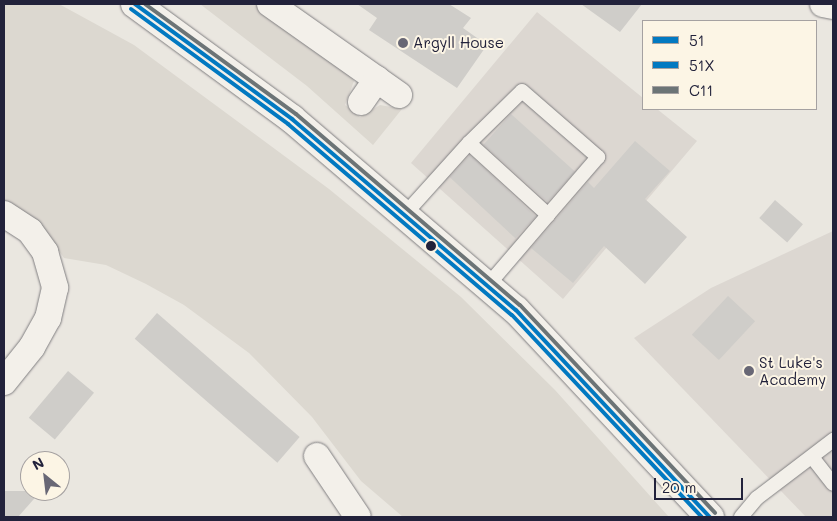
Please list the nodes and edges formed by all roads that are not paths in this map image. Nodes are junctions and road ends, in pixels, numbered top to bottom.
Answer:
1 (135, 4) edge
2 (270, 4) edge
3 (823, 4) edge
4 (833, 6) edge
5 (377, 79) junction
6 (400, 95) dead end
7 (361, 102) dead end
8 (469, 144) junction
9 (4, 214) edge
10 (406, 214) junction
11 (548, 215) junction
12 (488, 285) junction
13 (4, 382) edge
14 (833, 440) edge
15 (317, 456) dead end
16 (812, 457) junction
17 (833, 484) edge
18 (358, 517) edge
19 (710, 517) edge
20 (741, 517) edge

1 - 10 main road
2 - 5 street
3 - 4 street
5 - 6 street
5 - 7 street
8 - 10 lane
8 - 11 lane
8 - 11 lane
9 - 13 street
10 - 12 main road
11 - 12 lane
12 - 19 main road
14 - 16 lane
15 - 18 street
16 - 17 lane
16 - 20 lane

